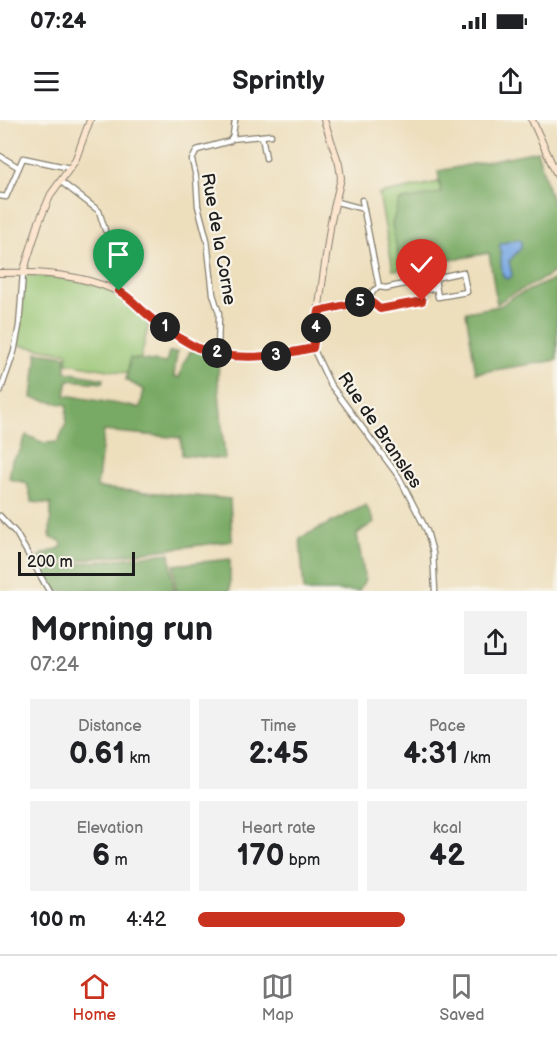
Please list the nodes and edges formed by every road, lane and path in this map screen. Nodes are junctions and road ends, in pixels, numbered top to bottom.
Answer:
1 (90, 120) edge
2 (235, 120) edge
3 (324, 120) edge
4 (532, 120) edge
5 (271, 135) dead end
6 (262, 136) junction
7 (231, 139) junction
8 (0, 156) edge
9 (266, 158) dead end
10 (18, 167) junction
11 (70, 168) junction
12 (557, 175) edge
13 (60, 181) junction
14 (0, 196) edge
15 (362, 200) dead end
16 (337, 202) junction
17 (364, 209) junction
18 (105, 230) dead end
19 (0, 273) edge
20 (24, 273) junction
21 (379, 287) junction
22 (436, 288) junction
23 (420, 291) junction
24 (369, 300) junction
25 (319, 311) junction
26 (315, 351) junction
27 (218, 353) junction
28 (0, 392) edge
29 (0, 516) edge
30 (49, 591) edge
31 (435, 591) edge

1 - 11 street
2 - 7 street
3 - 16 street
4 - 12 street
5 - 6 street
6 - 7 street
6 - 9 street
7 - 27 street, Rue de la Corne
8 - 10 street
10 - 11 street
10 - 14 street
11 - 13 street
13 - 18 street
13 - 20 street
15 - 17 street
16 - 17 street
16 - 25 street
17 - 21 street
19 - 20 street
20 - 27 street
20 - 28 street
21 - 23 street
21 - 24 street
22 - 22 street
22 - 23 street
23 - 24 street
24 - 25 street
25 - 26 street
26 - 27 street
26 - 31 street, Rue de Bransles
29 - 30 street

